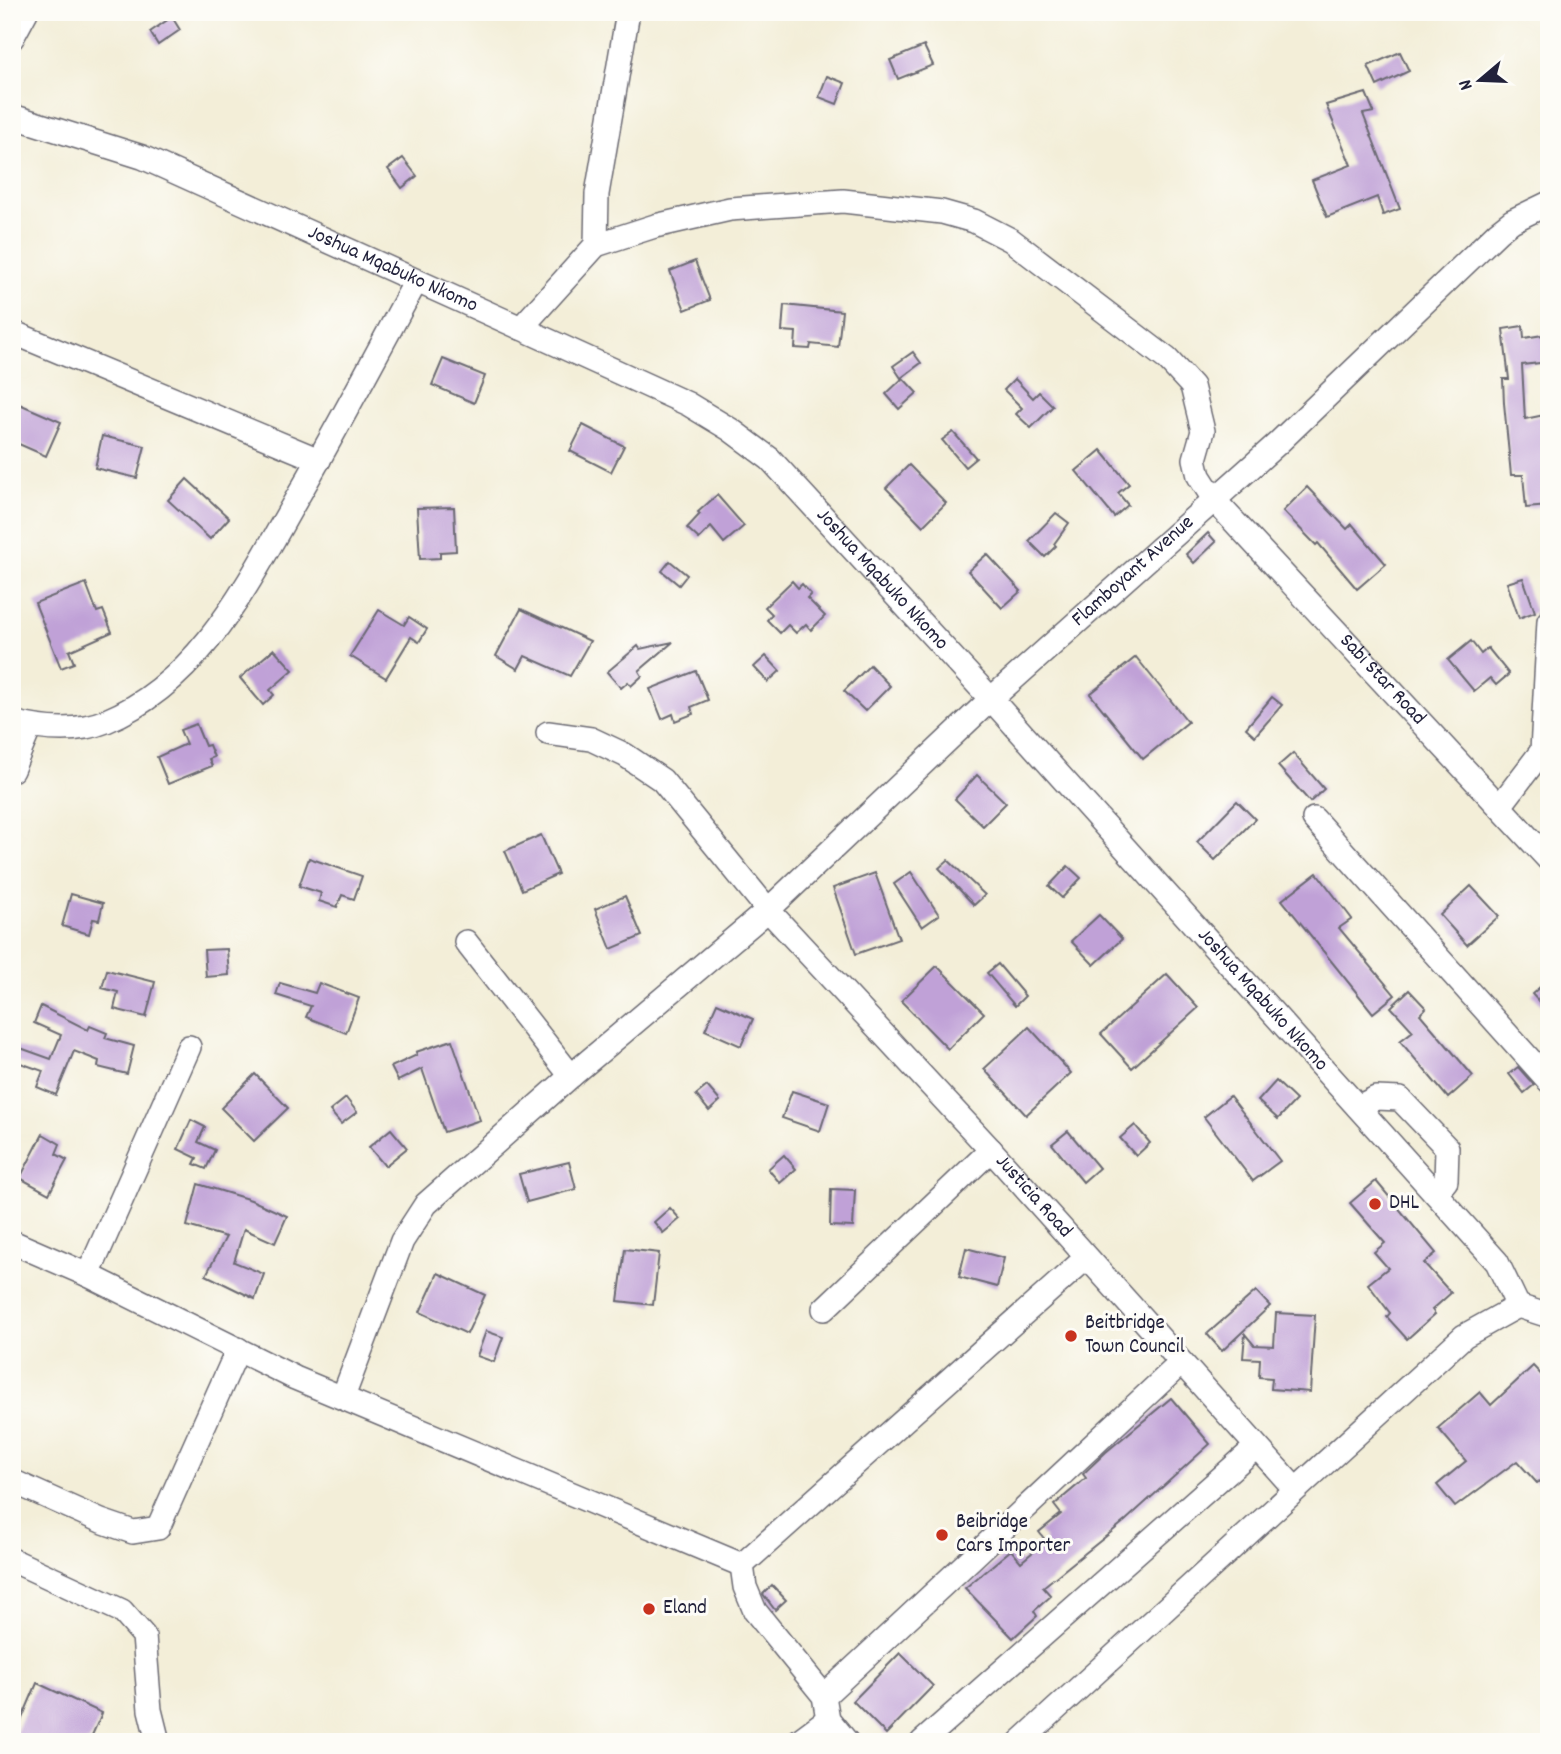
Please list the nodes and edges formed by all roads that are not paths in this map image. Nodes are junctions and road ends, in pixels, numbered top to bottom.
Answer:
1 (26, 12) edge
2 (628, 12) edge
3 (12, 38) edge
4 (12, 116) edge
5 (1549, 203) edge
6 (596, 245) junction
7 (415, 283) junction
8 (521, 328) junction
9 (12, 332) edge
10 (319, 460) junction
11 (1215, 501) junction
12 (1549, 621) edge
13 (991, 699) junction
14 (21, 724) edge
15 (548, 733) dead end
16 (12, 770) edge
17 (1500, 806) junction
18 (1314, 819) dead end
19 (1549, 860) edge
20 (768, 910) junction
21 (466, 942) dead end
22 (189, 1047) dead end
23 (571, 1076) junction
24 (1549, 1081) edge
25 (1358, 1107) junction
26 (991, 1150) junction
27 (1436, 1193) junction
28 (12, 1242) edge
29 (1086, 1258) junction
30 (88, 1275) junction
31 (1518, 1306) junction
32 (824, 1309) dead end
33 (1549, 1316) edge
34 (238, 1349) junction
35 (1181, 1363) junction
36 (343, 1397) junction
37 (1256, 1447) junction
38 (12, 1481) edge
39 (1295, 1489) junction
40 (12, 1560) edge
41 (742, 1565) junction
42 (824, 1696) junction
43 (828, 1719) junction
44 (158, 1742) edge
45 (797, 1742) edge
46 (847, 1742) edge
47 (922, 1742) edge
48 (1020, 1742) edge

1 - 3 street
2 - 6 street
4 - 7 street, Joshua Mqabuko Nkomo
5 - 11 street, Flamboyant Avenue
6 - 8 street
6 - 11 street, Sabi Star Road
7 - 8 street, Joshua Mqabuko Nkomo
7 - 10 street
8 - 13 street, Joshua Mqabuko Nkomo
9 - 10 street
10 - 14 street
11 - 13 street, Flamboyant Avenue
11 - 17 street, Sabi Star Road
12 - 17 street
13 - 20 street, Flamboyant Avenue
13 - 25 street, Joshua Mqabuko Nkomo
14 - 16 street
15 - 20 street, Justicia Road
17 - 19 street, Sabi Star Road
18 - 24 street
20 - 23 street, Flamboyant Avenue
20 - 26 street, Justicia Road
21 - 23 street
22 - 30 street
23 - 36 street, Flamboyant Avenue
25 - 27 street, Joshua Mqabuko Nkomo
25 - 27 street
26 - 29 street, Justicia Road
26 - 32 street
27 - 31 street, Joshua Mqabuko Nkomo
28 - 30 street
29 - 35 street, Justicia Road
29 - 41 street
30 - 34 street
31 - 33 street
31 - 39 street
34 - 36 street
34 - 38 street
35 - 37 street, Justicia Road
35 - 42 street
36 - 41 street
37 - 39 street, Justicia Road
37 - 47 street
39 - 48 street
40 - 44 street
41 - 42 street
42 - 43 street
43 - 45 street
43 - 46 street

